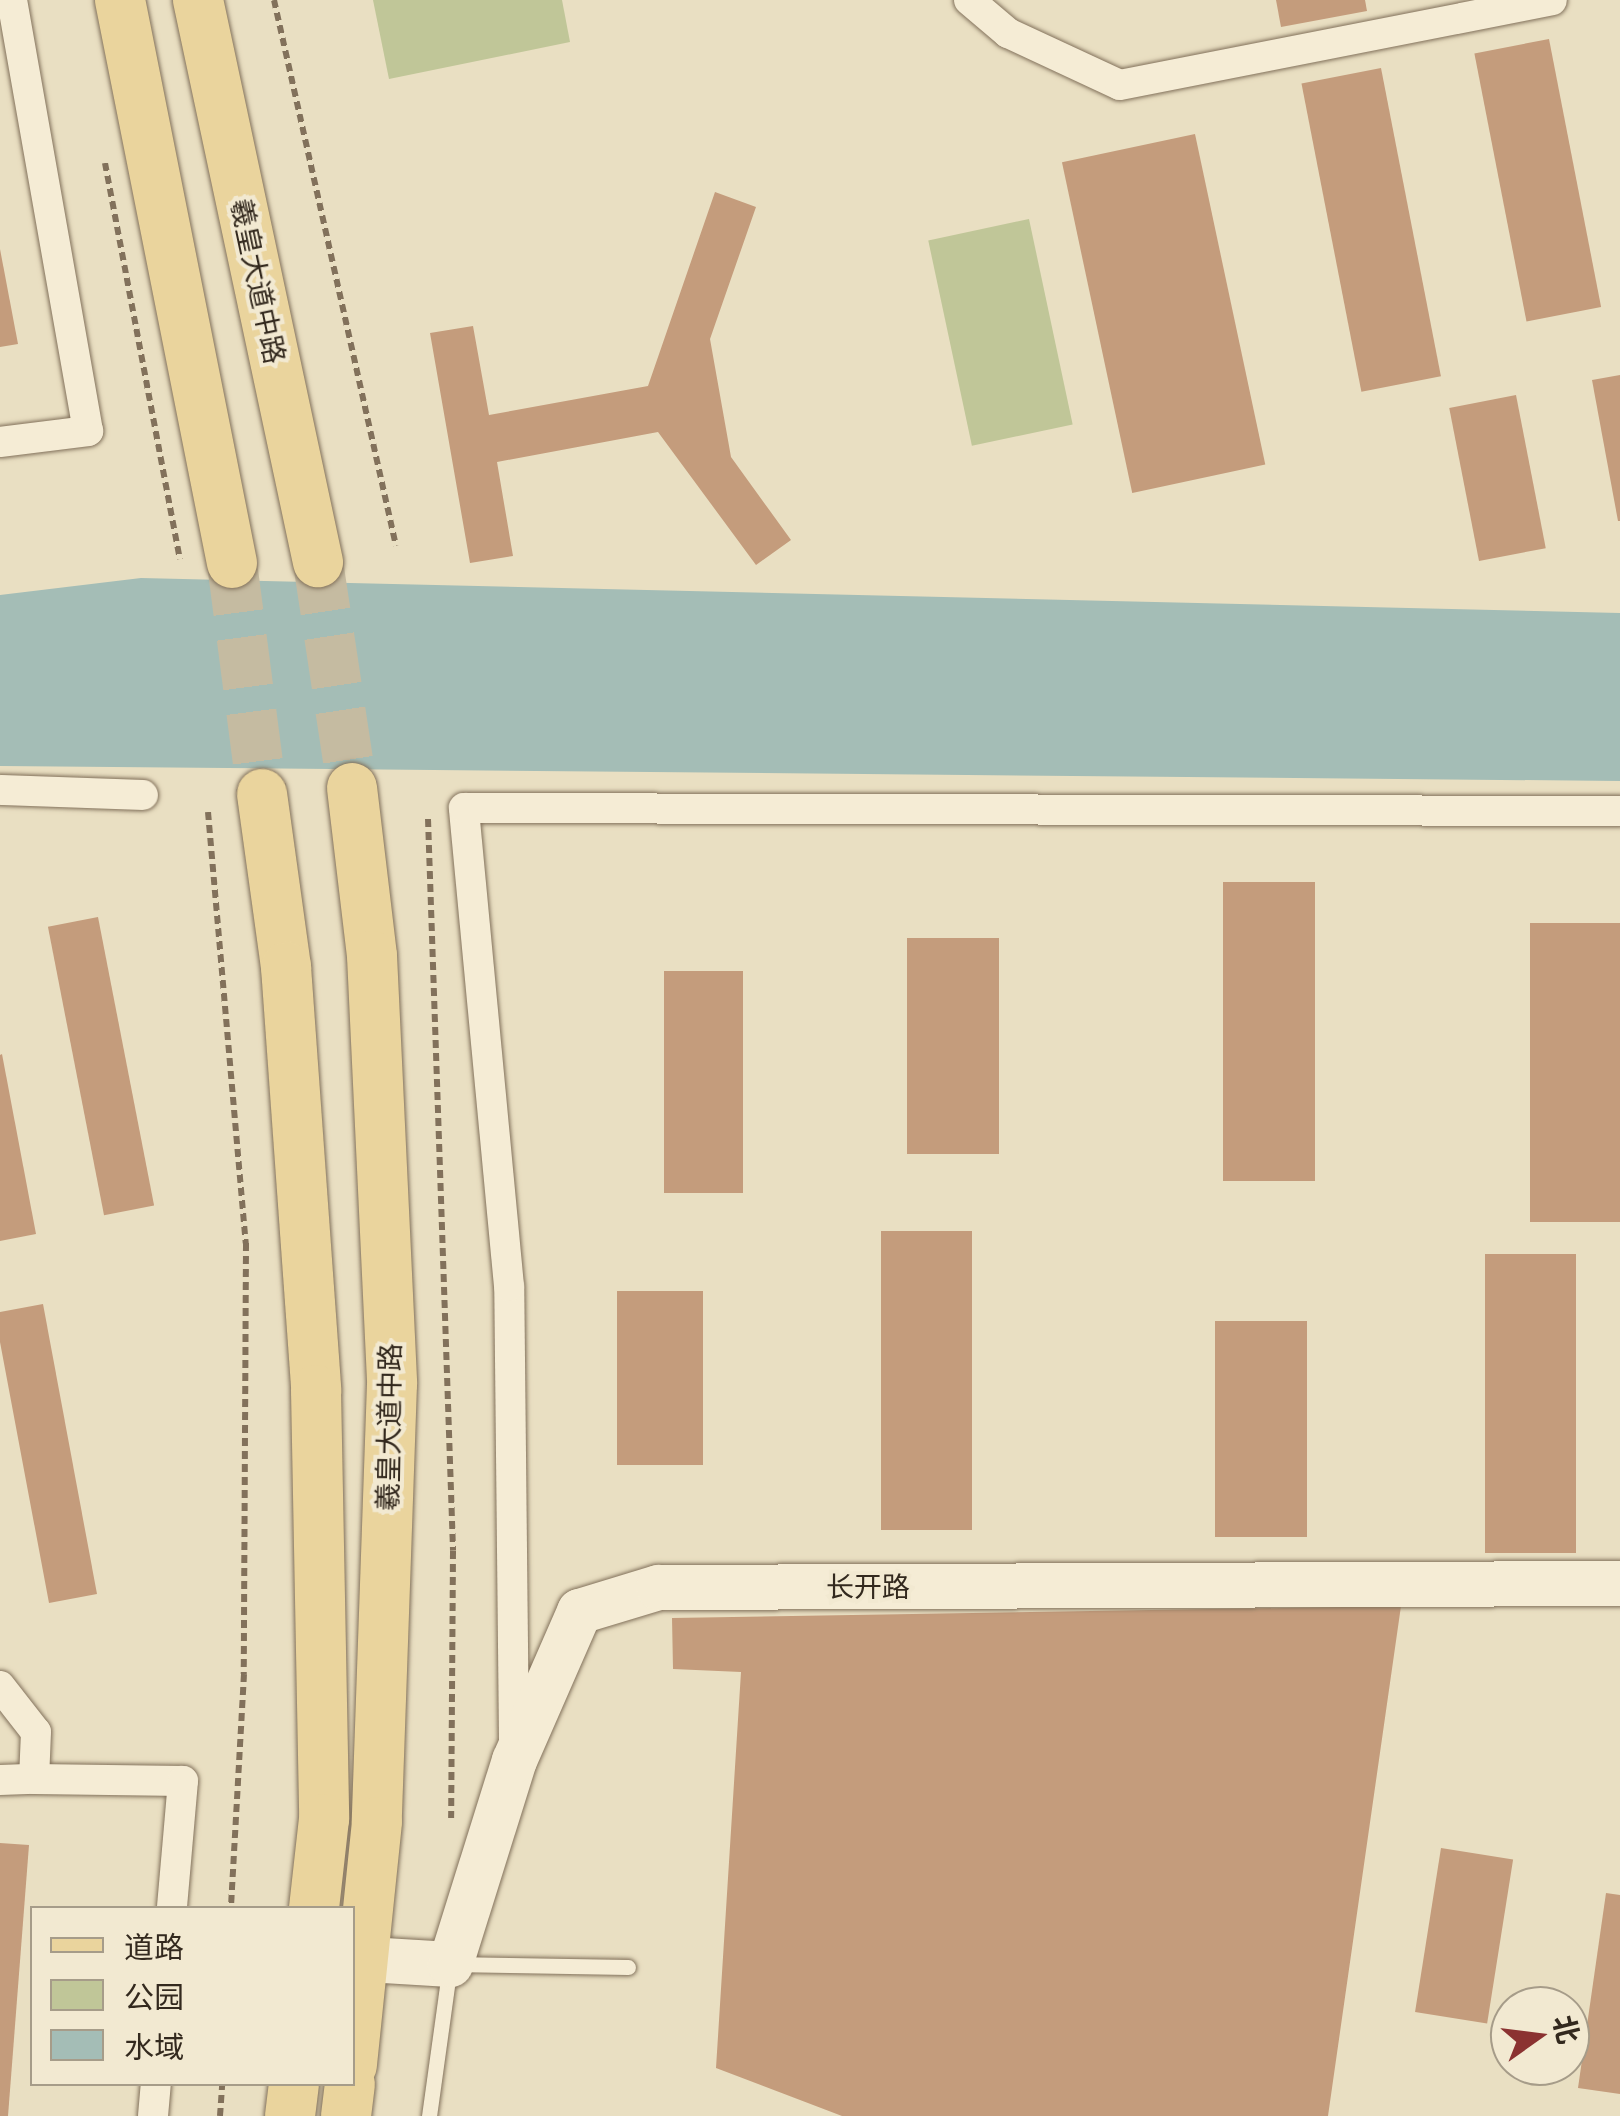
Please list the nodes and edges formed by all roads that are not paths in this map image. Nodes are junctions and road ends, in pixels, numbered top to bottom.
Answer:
1 (12, 0) edge
2 (120, 0) edge
3 (198, 0) edge
4 (970, 0) edge
5 (1552, 0) edge
6 (0, 442) edge
7 (318, 562) tunnel mouth
8 (232, 563) tunnel mouth
9 (352, 788) tunnel mouth
10 (0, 790) edge
11 (143, 794) dead end
12 (262, 794) tunnel mouth
13 (1620, 811) edge
14 (1620, 1584) edge
15 (0, 1686) edge
16 (514, 1760) junction
17 (34, 1779) junction
18 (0, 1780) edge
19 (172, 1906) edge
20 (314, 1906) edge
21 (367, 1959) junction
22 (450, 1964) junction
23 (628, 1966) dead end
24 (355, 2045) edge
25 (156, 2086) edge
26 (294, 2086) edge
27 (350, 2086) edge
28 (153, 2116) edge
29 (290, 2116) edge
30 (346, 2116) edge
31 (429, 2116) edge

1 - 6 street
2 - 8 main road
3 - 7 main road, 羲皇大道中路
4 - 5 street
9 - 21 main road, 羲皇大道中路
10 - 11 street
12 - 20 main road
13 - 16 street
14 - 16 street, 长开路
15 - 17 street
16 - 22 street, 长开路
17 - 18 street
17 - 19 street
21 - 22 street
21 - 24 main road, 羲皇大道中路
22 - 23 lane
22 - 31 lane
25 - 28 street
26 - 29 main road
27 - 30 main road

